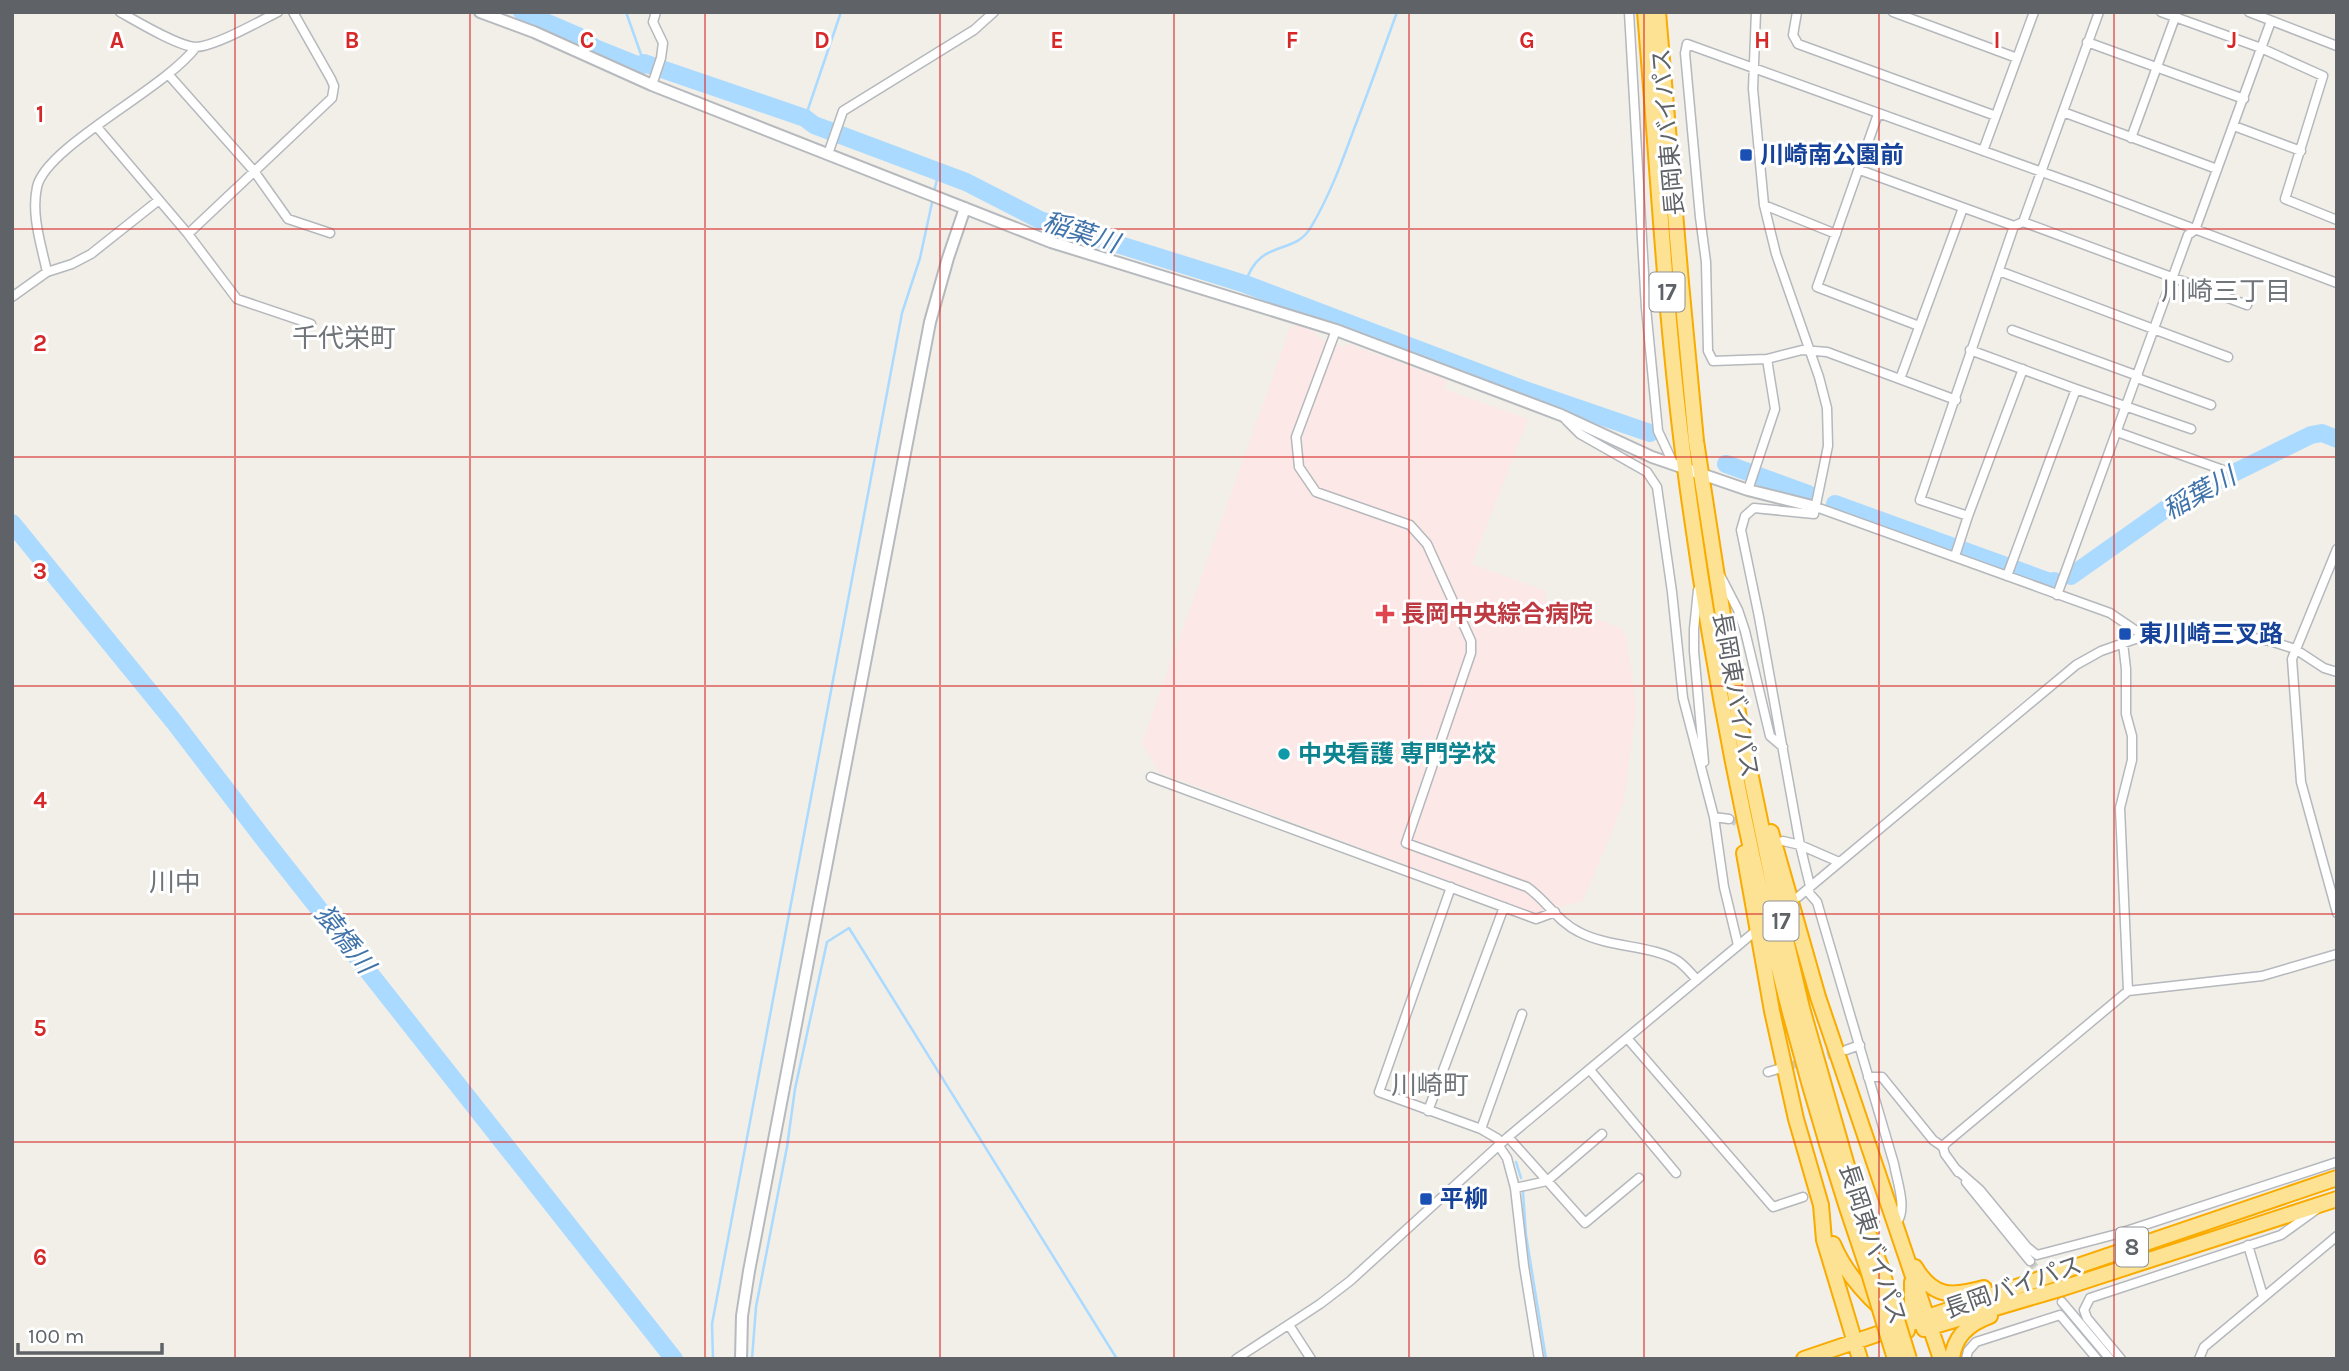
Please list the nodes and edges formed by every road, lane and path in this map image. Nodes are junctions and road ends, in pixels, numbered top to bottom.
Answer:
1 (120, 12) edge
2 (278, 12) edge
3 (293, 12) edge
4 (480, 12) edge
5 (656, 12) edge
6 (994, 12) edge
7 (1629, 12) edge
8 (1645, 12) edge
9 (1658, 12) edge
10 (1756, 12) edge
11 (1797, 12) edge
12 (1893, 12) edge
13 (2034, 12) edge
14 (2099, 12) edge
15 (2161, 12) edge
16 (2249, 12) edge
17 (2176, 15) edge
18 (2271, 21) junction
19 (2087, 42) junction
20 (2337, 46) edge
21 (195, 47) junction
22 (2261, 48) junction
23 (2017, 58) junction
24 (1752, 67) junction
25 (2157, 68) junction
26 (168, 74) junction
27 (652, 82) junction
28 (2244, 99) junction
29 (2063, 112) junction
30 (1878, 114) junction
31 (1996, 116) junction
32 (2234, 126) junction
33 (97, 127) junction
34 (2131, 138) junction
35 (829, 151) junction
36 (1983, 151) junction
37 (2301, 151) junction
38 (2217, 169) junction
39 (1860, 170) junction
40 (254, 171) junction
41 (2040, 173) junction
42 (159, 200) junction
43 (1764, 205) junction
44 (965, 208) junction
45 (1963, 208) junction
46 (2337, 220) edge
47 (2023, 222) junction
48 (2014, 226) junction
49 (2195, 230) junction
50 (330, 233) dead end
51 (188, 234) junction
52 (1836, 234) junction
53 (1999, 271) junction
54 (47, 272) junction
55 (2174, 279) junction
56 (2337, 283) edge
57 (12, 297) edge
58 (2247, 305) dead end
59 (311, 324) dead end
60 (1919, 326) junction
61 (2156, 328) junction
62 (1336, 330) junction
63 (2012, 330) dead end
64 (1808, 349) junction
65 (1970, 350) junction
66 (2228, 356) dead end
67 (1767, 359) junction
68 (2023, 369) junction
69 (2138, 377) junction
70 (1900, 379) junction
71 (2076, 389) junction
72 (1956, 400) junction
73 (2211, 405) dead end
74 (2126, 407) junction
75 (1561, 415) junction
76 (2191, 429) dead end
77 (2117, 432) junction
78 (1679, 466) junction
79 (2223, 470) dead end
80 (1700, 474) junction
81 (1750, 485) junction
82 (1815, 507) junction
83 (1968, 516) junction
84 (2337, 549) edge
85 (1955, 556) junction
86 (1716, 568) junction
87 (1700, 570) junction
88 (2007, 576) junction
89 (2057, 595) junction
90 (2144, 636) junction
91 (2123, 643) junction
92 (2295, 649) junction
93 (1714, 664) junction
94 (2337, 672) edge
95 (1739, 719) junction
96 (1783, 747) junction
97 (1150, 777) dead end
98 (1706, 785) junction
99 (1714, 817) junction
100 (1729, 819) tunnel mouth
101 (1783, 841) dead end
102 (1800, 845) junction
103 (1839, 862) junction
104 (1810, 886) junction
105 (1451, 887) junction
106 (1798, 897) dead end
107 (1504, 907) junction
108 (1555, 912) junction
109 (2337, 913) edge
110 (1752, 934) dead end
111 (1738, 946) junction
112 (2337, 954) edge
113 (1697, 980) junction
114 (2128, 991) junction
115 (1522, 1014) dead end
116 (1627, 1038) junction
117 (1860, 1045) junction
118 (1846, 1050) tunnel mouth
119 (1778, 1069) tunnel mouth
120 (1590, 1070) junction
121 (1768, 1072) dead end
122 (1868, 1077) junction
123 (1428, 1111) junction
124 (1481, 1129) junction
125 (1602, 1134) dead end
126 (1508, 1137) junction
127 (1499, 1146) junction
128 (1944, 1147) junction
129 (2337, 1162) edge
130 (1956, 1170) junction
131 (1676, 1173) dead end
132 (1639, 1178) dead end
133 (2337, 1178) edge
134 (1547, 1181) junction
135 (1515, 1188) junction
136 (1803, 1197) dead end
137 (2331, 1201) edge
138 (1821, 1205) junction
139 (1896, 1224) junction
140 (2337, 1236) edge
141 (2248, 1245) junction
142 (2030, 1261) tunnel mouth
143 (1874, 1267) junction
144 (2063, 1271) junction
145 (1913, 1278) junction
146 (2063, 1295) junction
147 (2263, 1296) junction
148 (1289, 1325) junction
149 (1911, 1329) junction
150 (1856, 1346) edge
151 (1939, 1353) edge
152 (741, 1359) edge
153 (1237, 1359) edge
154 (1311, 1359) edge
155 (1539, 1359) edge
156 (1794, 1359) edge
157 (1804, 1359) edge
158 (1837, 1359) edge
159 (1895, 1359) edge
160 (1901, 1359) edge
161 (1909, 1359) edge
162 (1951, 1359) edge
163 (1966, 1359) edge
164 (2097, 1359) edge
165 (2110, 1359) edge
166 (2121, 1359) edge
167 (2199, 1359) edge

1 - 21 street
2 - 21 street
3 - 40 street
4 - 27 street
5 - 27 street
6 - 35 street
7 - 78 street
8 - 78 highway, 長岡東バイパス / 17
9 - 80 highway, 長岡東バイパス / 17
10 - 24 street
11 - 31 street
12 - 23 street
13 - 23 street
14 - 19 street
15 - 17 street
16 - 18 street
17 - 22 street
17 - 25 street
18 - 20 street
18 - 22 street
19 - 25 street
19 - 29 street
21 - 26 street
22 - 28 street
22 - 37 street
23 - 31 street
24 - 30 street
24 - 43 street
24 - 67 street
25 - 28 street
25 - 34 street
26 - 33 street
26 - 40 street
27 - 35 street
28 - 32 street
29 - 34 street
29 - 41 street
30 - 36 street
30 - 39 street
31 - 36 street
32 - 37 street
32 - 38 street
33 - 42 street
33 - 54 street
34 - 38 street
35 - 44 street
36 - 41 street
37 - 46 street
38 - 49 street
39 - 45 street
39 - 52 street
40 - 50 street
40 - 51 street
41 - 47 street
41 - 49 street
42 - 51 street
42 - 54 street
43 - 52 street
43 - 64 street
44 - 62 street
44 - 152 street
45 - 48 street
45 - 60 street
47 - 48 street
47 - 55 street
48 - 53 street
49 - 55 street
49 - 56 street
51 - 59 street
52 - 60 street
53 - 61 street
53 - 65 street
54 - 57 street
55 - 58 street
55 - 61 street
60 - 70 street
61 - 66 street
61 - 69 street
62 - 75 street
62 - 108 street
63 - 69 street
64 - 67 street
64 - 70 street
64 - 82 street
65 - 68 street
65 - 72 street
67 - 81 street
68 - 71 street
68 - 83 street
69 - 73 street
69 - 74 street
70 - 72 street
71 - 74 street
71 - 88 street
72 - 83 street
74 - 76 street
74 - 77 street
75 - 78 street
75 - 98 street
77 - 79 street
77 - 89 street
78 - 80 street
78 - 87 highway, 長岡東バイパス / 17
80 - 81 street
80 - 86 highway, 長岡東バイパス / 17
81 - 82 street
82 - 85 street
82 - 96 street
83 - 85 street
84 - 92 street
85 - 88 street
86 - 95 highway, 長岡東バイパス / 17
86 - 96 street
87 - 93 highway, 長岡東バイパス / 17
87 - 98 street
88 - 89 street
89 - 90 street
90 - 91 street
90 - 92 street
91 - 103 street
91 - 114 street
92 - 94 street
92 - 109 street
93 - 138 highway, 17
93 - 143 highway, 長岡東バイパス / 17
95 - 139 highway, 17
95 - 143 highway, 長岡東バイパス / 17
96 - 102 street
97 - 105 street
98 - 99 street
99 - 100 street
99 - 111 street
101 - 102 street
102 - 103 street
102 - 104 street
103 - 104 street
104 - 106 street
104 - 117 street
105 - 107 street
105 - 123 street
107 - 108 street
107 - 123 street
108 - 113 street
110 - 111 street
111 - 113 street
112 - 114 street
113 - 116 street
114 - 128 street
115 - 124 street
116 - 120 street
116 - 136 street
117 - 118 street
117 - 122 street
119 - 121 street
120 - 126 street
120 - 131 street
122 - 128 street
122 - 139 street
123 - 124 street
124 - 127 street
125 - 134 street
126 - 127 street
126 - 134 street
127 - 135 street
127 - 148 street
128 - 130 street
129 - 130 street
130 - 142 street
132 - 134 street
133 - 144 highway, 長岡バイパス / 8
134 - 135 street
135 - 155 street
137 - 141 street
137 - 146 highway, 長岡バイパス / 8
138 - 149 highway
138 - 150 highway, 17
139 - 144 highway
139 - 145 highway, 17
140 - 147 street
141 - 147 street
141 - 166 street
143 - 149 highway, 長岡東バイパス / 17, bridge
144 - 149 highway, 長岡バイパス / 8
145 - 149 highway, 17
145 - 149 highway
146 - 149 highway, 長岡バイパス / 8
146 - 162 highway
146 - 165 street
147 - 167 street
148 - 153 street
148 - 154 street
149 - 150 highway, 8
149 - 151 highway
149 - 159 highway, 長岡東バイパス, bridge
149 - 160 highway
149 - 161 highway, 長岡東バイパス, bridge
150 - 156 highway
150 - 157 highway
150 - 158 highway
163 - 164 street

